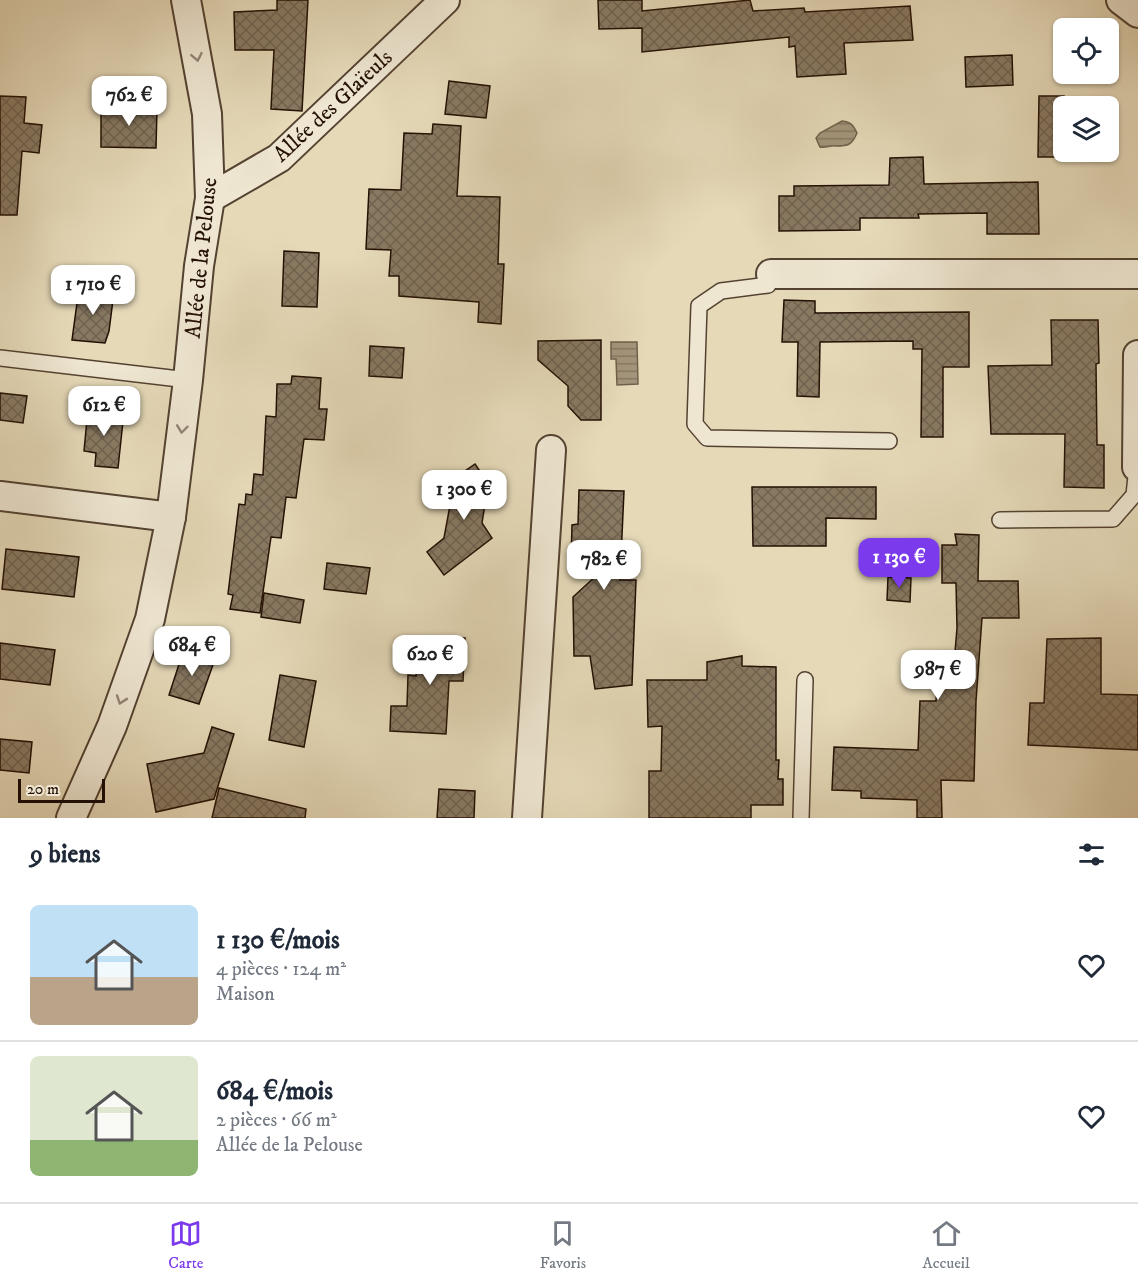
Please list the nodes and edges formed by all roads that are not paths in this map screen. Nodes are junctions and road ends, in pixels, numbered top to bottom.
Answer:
1 (186, 0) edge
2 (445, 0) edge
3 (1121, 0) edge
4 (1138, 14) edge
5 (210, 198) junction
6 (771, 274) joint
7 (1138, 274) edge
8 (1138, 355) edge
9 (0, 358) edge
10 (188, 380) junction
11 (889, 441) dead end
12 (551, 450) dead end
13 (1138, 468) edge
14 (0, 496) edge
15 (171, 517) junction
16 (1000, 520) dead end
17 (805, 680) dead end
18 (71, 818) edge
19 (527, 818) edge
20 (801, 818) edge

1 -> 5 street, Allée de la Pelouse
2 - 5 street, Allée des Glaïeuls
3 - 4 street
5 - 10 street, Allée de la Pelouse
6 - 7 street
6 - 11 lane
8 - 13 street
9 - 10 lane
10 -> 15 street, Allée de la Pelouse
12 - 19 street
13 - 16 lane
14 - 15 street
15 -> 18 street, Allée de la Pelouse
17 - 20 lane

